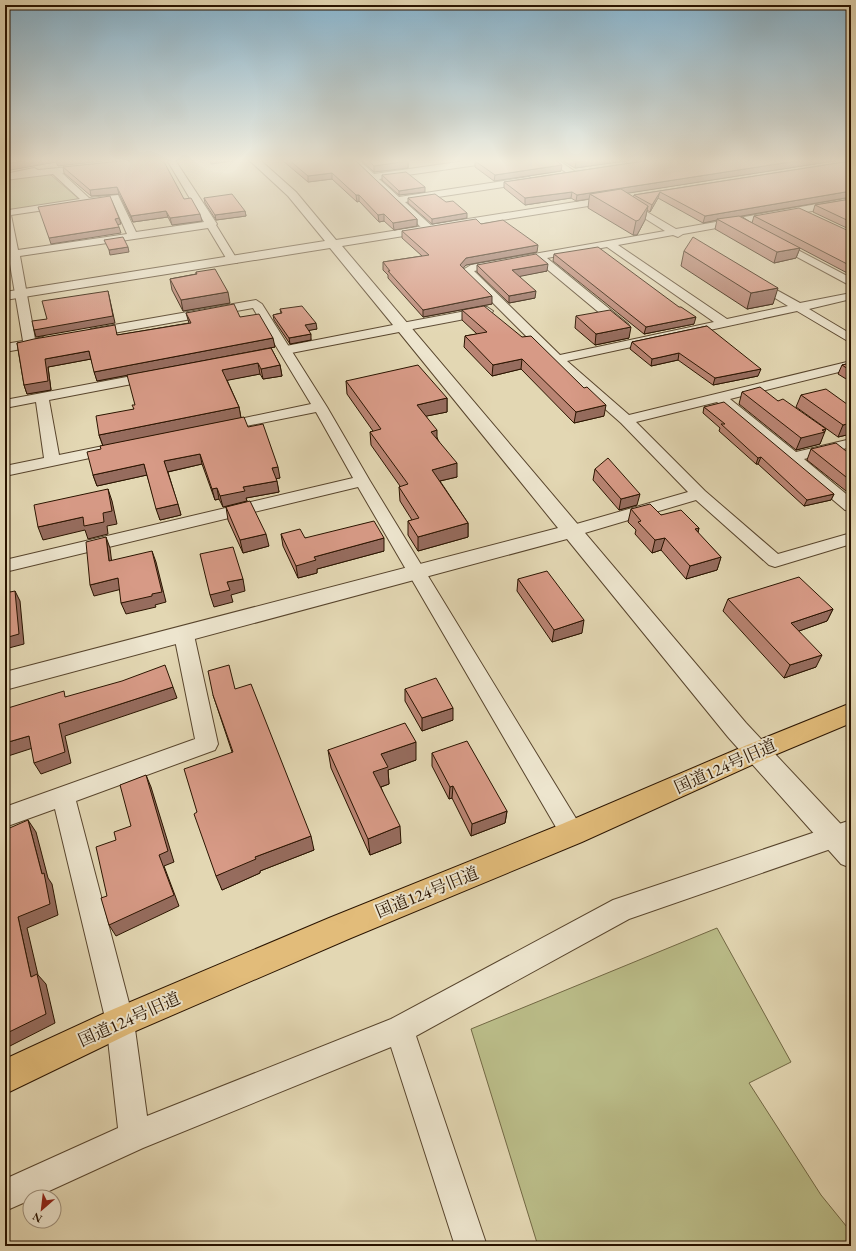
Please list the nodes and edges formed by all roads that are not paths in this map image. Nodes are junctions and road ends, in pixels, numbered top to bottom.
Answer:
1 (125, 218) edge
2 (208, 218) edge
3 (312, 218) edge
4 (418, 218) edge
5 (490, 218) edge
6 (653, 218) edge
7 (747, 218) edge
8 (737, 220) junction
9 (212, 224) junction
10 (7, 226) edge
11 (751, 227) edge
12 (429, 228) junction
13 (674, 231) junction
14 (764, 235) edge
15 (133, 236) junction
16 (687, 239) dead end
17 (608, 243) junction
18 (333, 244) junction
19 (9, 254) edge
20 (538, 256) junction
21 (233, 260) junction
22 (746, 275) edge
23 (851, 283) edge
24 (22, 294) junction
25 (5, 296) edge
26 (851, 296) edge
27 (504, 307) junction
28 (798, 307) junction
29 (723, 322) junction
30 (402, 327) junction
31 (77, 336) edge
32 (851, 339) edge
33 (53, 340) edge
34 (641, 340) junction
35 (30, 344) junction
36 (5, 348) edge
37 (286, 350) junction
38 (270, 353) edge
39 (557, 359) junction
40 (851, 364) edge
41 (164, 374) edge
42 (758, 388) junction
43 (719, 397) junction
44 (771, 397) edge
45 (42, 398) junction
46 (5, 404) edge
47 (320, 407) junction
48 (626, 420) junction
49 (205, 430) edge
50 (826, 437) edge
51 (845, 444) edge
52 (129, 446) edge
53 (793, 456) junction
54 (52, 461) junction
55 (5, 471) edge
56 (362, 481) junction
57 (700, 494) junction
58 (851, 506) edge
59 (572, 531) junction
60 (851, 538) edge
61 (5, 566) edge
62 (416, 572) junction
63 (184, 635) junction
64 (5, 681) edge
65 (851, 713) edge
66 (756, 752) junction
67 (63, 796) junction
68 (5, 817) edge
69 (572, 834) junction
70 (845, 841) edge
71 (120, 1022) junction
72 (400, 1030) junction
73 (5, 1077) edge
74 (134, 1136) junction
75 (5, 1195) edge
76 (471, 1246) edge

1 - 15 street
2 - 9 street
3 - 18 street
4 - 12 street
5 - 12 street
6 - 13 street
7 - 8 street
8 - 11 street
8 - 13 street
9 - 15 street
9 - 21 street
10 - 19 street
12 - 18 street
13 - 16 street
13 - 17 street
14 - 23 street
15 - 19 street
17 - 20 street
17 - 29 street
18 - 21 street
18 - 30 street
19 - 24 street
20 - 27 street
20 - 34 street
21 - 24 street
22 - 28 street
24 - 25 street
24 - 35 street
26 - 28 street
27 - 30 street
27 - 39 street
28 - 29 street
28 - 32 street
29 - 34 street
30 - 37 street
30 - 59 street
31 - 37 street
33 - 35 street
34 - 39 street
35 - 36 street
37 - 38 street
37 - 47 street
39 - 48 street
40 - 42 street
41 - 45 street
42 - 43 street
42 - 44 street
43 - 48 street
43 - 53 street
45 - 46 street
45 - 54 street
47 - 49 street
47 - 56 street
48 - 57 street
50 - 51 street
51 - 53 street
52 - 54 street
53 - 58 street
54 - 55 street
56 - 61 street
56 - 62 street
57 - 59 street
57 - 60 street
59 - 62 street
59 - 66 street
62 - 63 street
62 - 69 street
63 - 64 street
63 - 67 street
65 - 66 highway, 国道124号旧道
66 - 69 highway, 国道124号旧道
66 - 70 street
67 - 68 street
67 - 71 street
69 - 71 highway, 国道124号旧道
70 - 72 street
71 - 73 highway, 国道124号旧道
71 - 74 street
72 - 74 street
72 - 76 street
74 - 75 street

